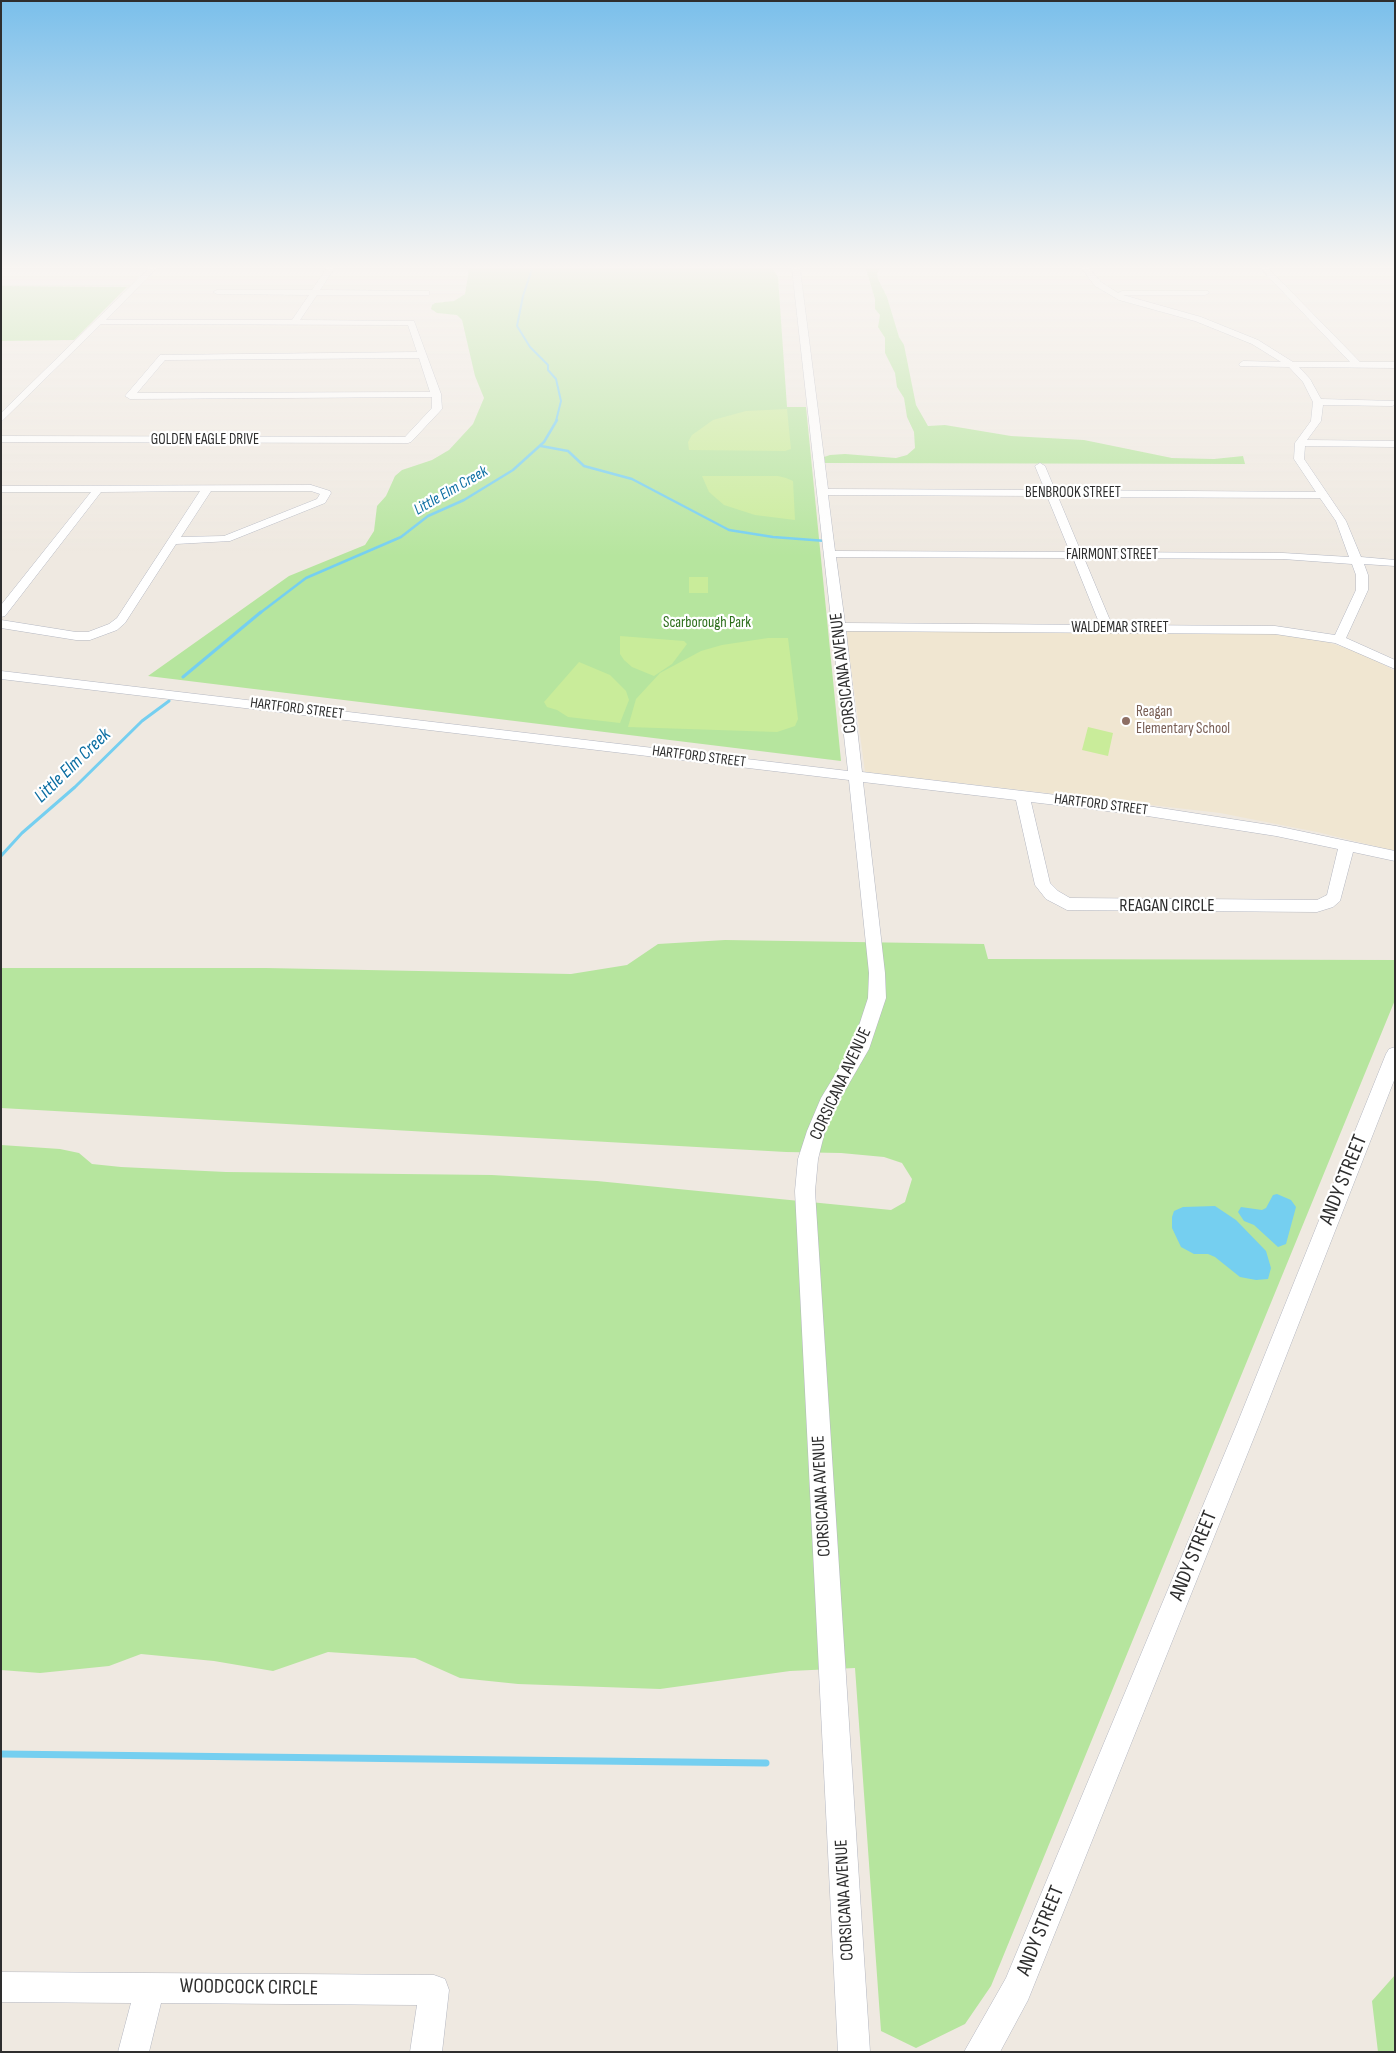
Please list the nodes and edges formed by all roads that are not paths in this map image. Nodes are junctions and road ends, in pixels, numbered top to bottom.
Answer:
1 (55, 365) edge
2 (156, 365) edge
3 (424, 365) edge
4 (807, 365) edge
5 (1283, 365) edge
6 (1292, 365) junction
7 (1358, 365) joint
8 (1395, 365) edge
9 (436, 394) junction
10 (1318, 402) junction
11 (1392, 403) dead end
12 (1, 419) edge
13 (1, 439) edge
14 (1300, 443) junction
15 (1395, 444) edge
16 (1040, 466) dead end
17 (99, 488) junction
18 (207, 488) junction
19 (1, 489) edge
20 (822, 492) junction
21 (1052, 493) junction
22 (1323, 495) junction
23 (174, 541) junction
24 (830, 554) junction
25 (1077, 555) junction
26 (1356, 560) junction
27 (1395, 563) edge
28 (1, 613) edge
29 (1, 624) edge
30 (839, 627) junction
31 (1107, 628) junction
32 (1339, 640) junction
33 (1395, 665) edge
34 (1, 675) edge
35 (856, 776) junction
36 (1023, 795) junction
37 (1346, 845) junction
38 (1395, 856) edge
39 (1395, 1054) edge
40 (1, 1987) edge
41 (150, 1987) junction
42 (133, 2052) edge
43 (426, 2052) edge
44 (854, 2052) edge
45 (979, 2052) edge

1 - 12 street
2 - 9 street
3 - 9 street
4 - 20 street, CORSICANA AVENUE
5 - 6 street
6 - 7 street
6 - 10 street
7 - 8 street
9 - 13 street, GOLDEN EAGLE DRIVE
10 - 11 street
10 - 14 street
14 - 15 street
14 - 22 street
16 - 21 street
17 - 18 street
17 - 19 street
17 - 28 street
18 - 23 street
18 - 23 street
20 - 21 street, BENBROOK STREET
20 - 24 street, CORSICANA AVENUE
21 - 22 street, BENBROOK STREET
21 - 25 street
22 - 26 street
23 - 29 street
24 - 25 street, FAIRMONT STREET
24 - 30 street, CORSICANA AVENUE
25 - 26 street, FAIRMONT STREET
25 - 31 street
26 - 27 street, FAIRMONT STREET
26 - 32 street
30 - 31 street, WALDEMAR STREET
30 - 35 street, CORSICANA AVENUE
31 - 32 street, WALDEMAR STREET
32 - 33 street, WALDEMAR STREET
34 - 35 street, HARTFORD STREET
35 - 36 street, HARTFORD STREET
35 - 44 street, CORSICANA AVENUE
36 - 37 street, HARTFORD STREET
36 - 37 street, REAGAN CIRCLE
37 - 38 street, HARTFORD STREET
39 - 45 street, ANDY STREET
40 - 41 street, WOODCOCK CIRCLE
41 - 42 street
41 - 43 street, WOODCOCK CIRCLE

